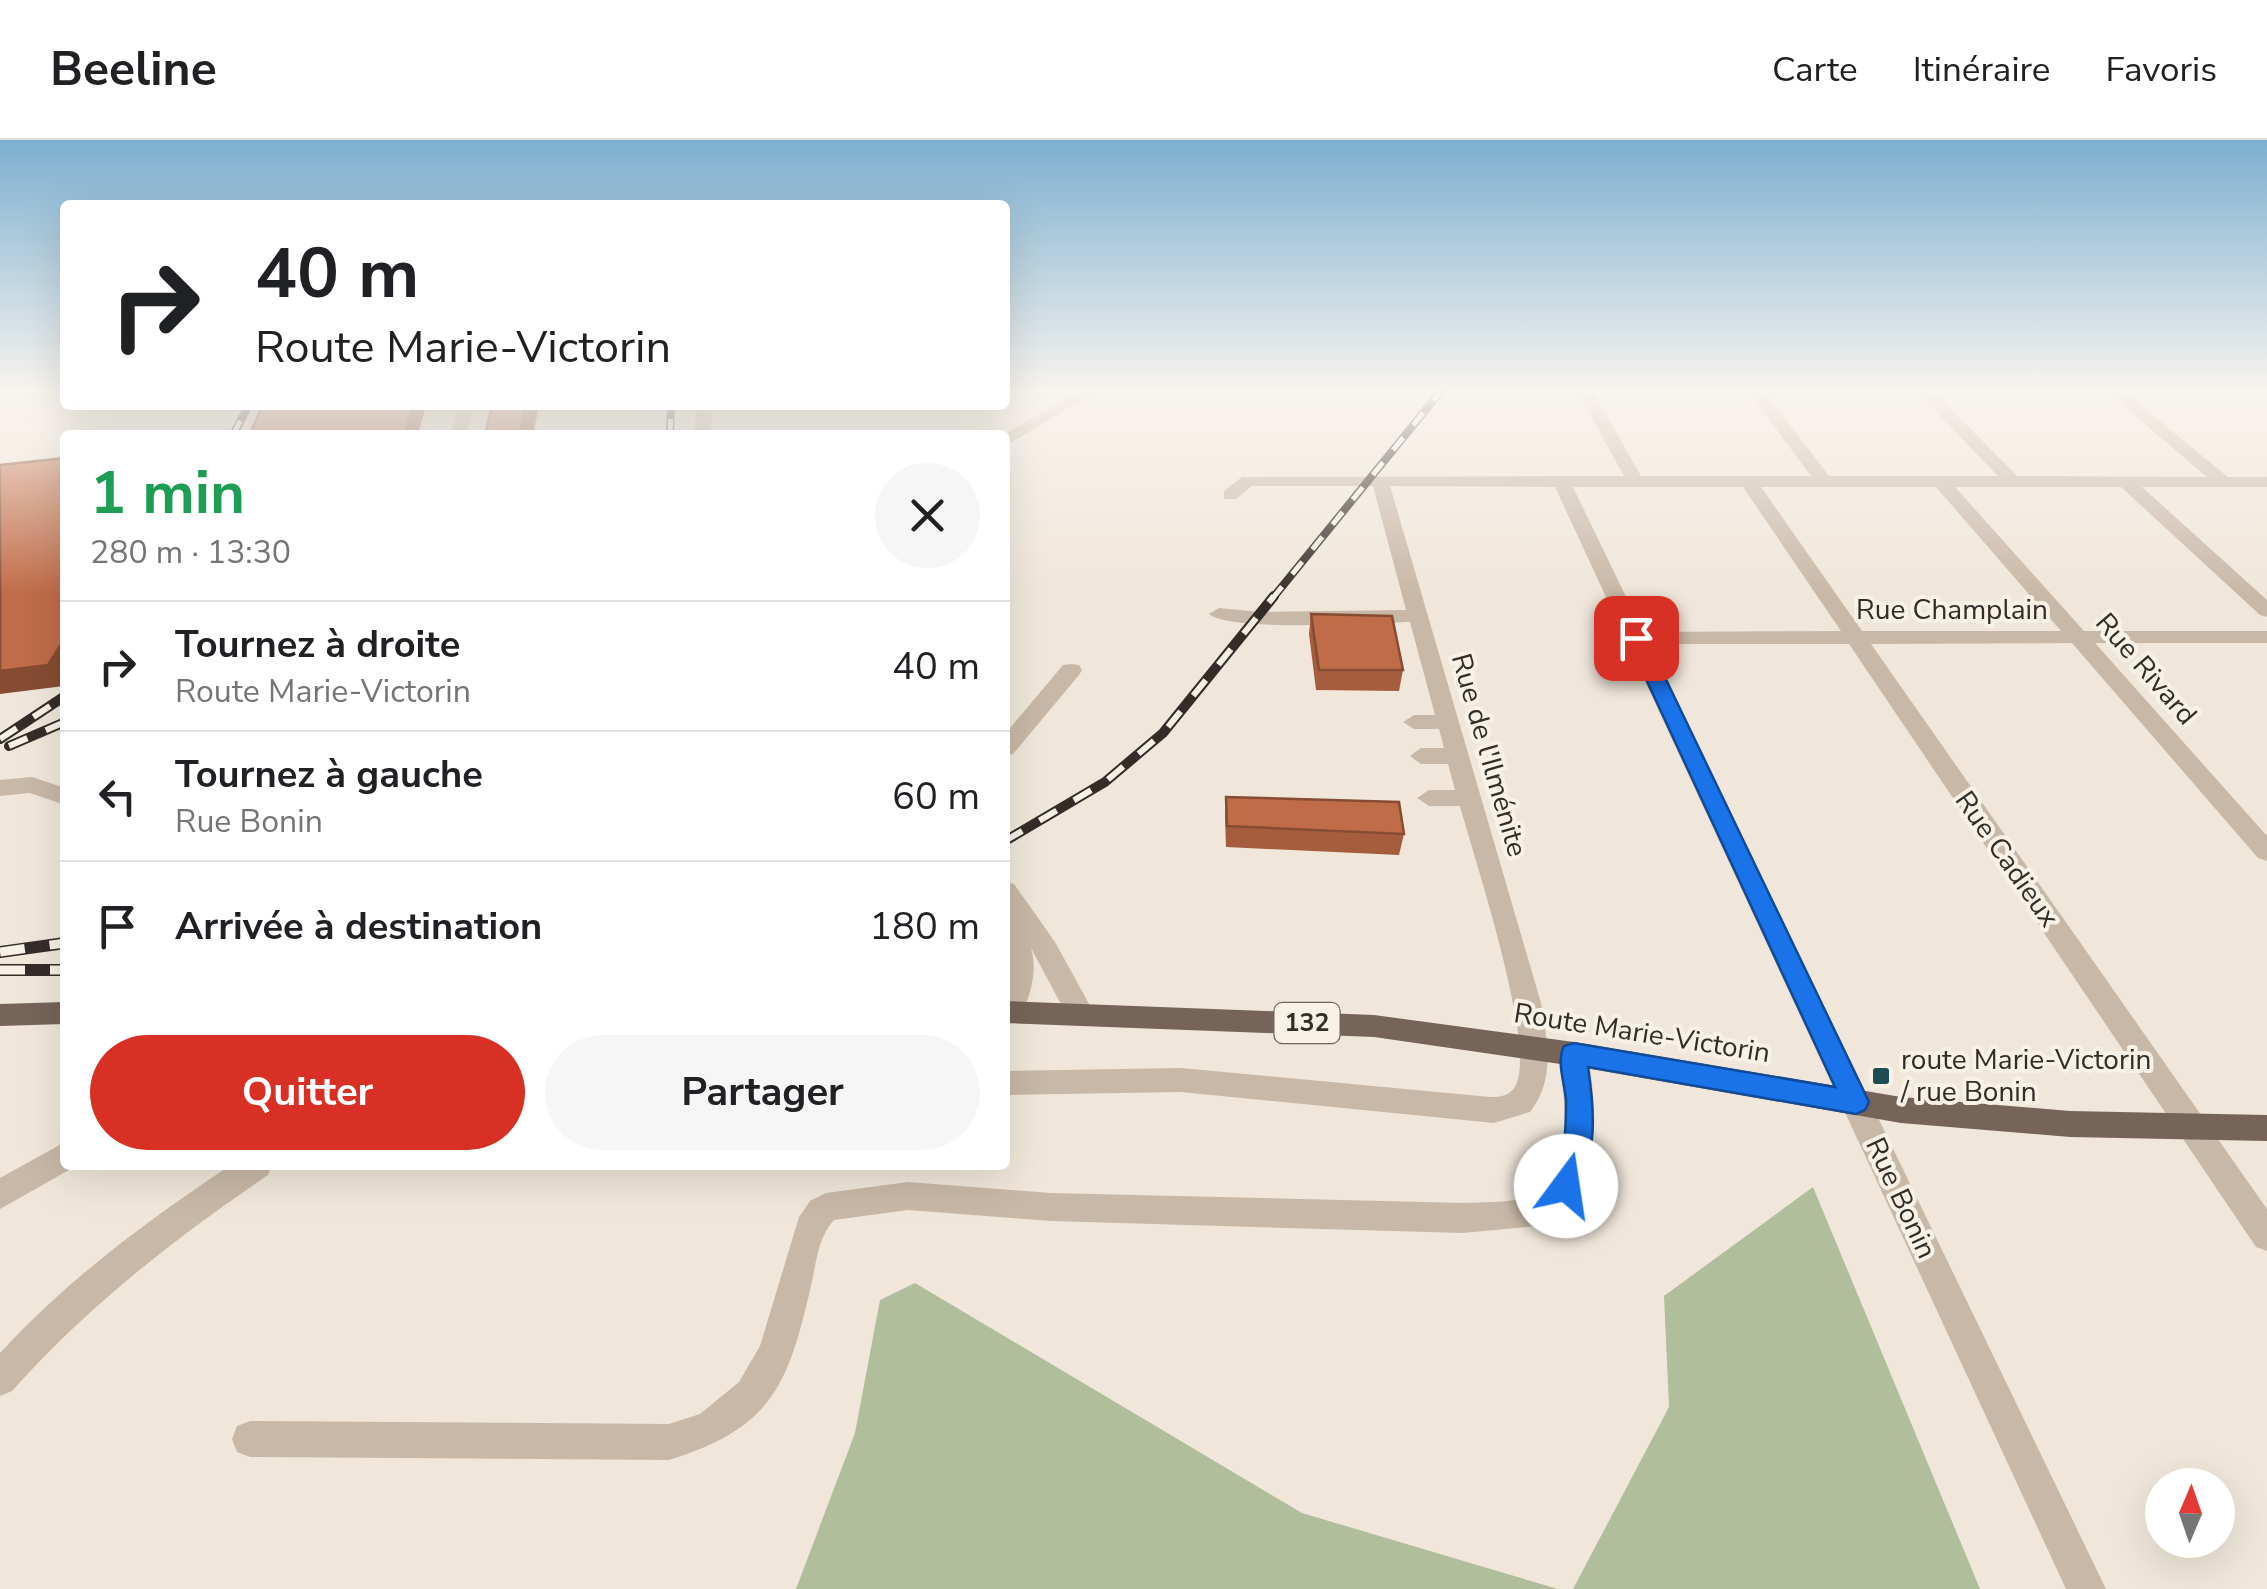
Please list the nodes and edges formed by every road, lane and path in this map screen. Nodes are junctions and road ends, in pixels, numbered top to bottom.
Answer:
1 (1623, 459) edge
2 (1807, 459) edge
3 (1989, 459) edge
4 (2196, 459) edge
5 (1380, 481) junction
6 (1748, 481) junction
7 (1824, 481) junction
8 (1562, 482) junction
9 (1636, 482) junction
10 (1940, 482) junction
11 (2012, 482) junction
12 (2126, 482) junction
13 (2224, 482) junction
14 (2267, 482) edge
15 (1230, 495) dead end
16 (2267, 610) edge
17 (1218, 614) dead end
18 (1417, 616) junction
19 (2078, 637) junction
20 (2267, 637) edge
21 (1636, 638) junction
22 (1855, 638) junction
23 (1071, 670) dead end
24 (1414, 722) dead end
25 (1446, 722) junction
26 (1010, 743) edge
27 (1421, 756) dead end
28 (1455, 756) junction
29 (0, 788) edge
30 (60, 795) edge
31 (1429, 798) dead end
32 (1466, 798) junction
33 (2267, 852) edge
34 (1010, 899) edge
35 (1010, 922) edge
36 (1010, 1004) edge
37 (1010, 1012) edge
38 (60, 1013) edge
39 (1080, 1013) junction
40 (0, 1015) edge
41 (1534, 1048) junction
42 (1574, 1054) junction
43 (1010, 1084) edge
44 (1856, 1102) junction
45 (2193, 1127) junction
46 (2267, 1128) edge
47 (60, 1159) edge
48 (250, 1170) edge
49 (0, 1195) edge
50 (2267, 1236) edge
51 (0, 1379) edge
52 (250, 1439) dead end
53 (2086, 1589) edge

1 - 9 street
2 - 7 street
3 - 11 street
4 - 13 street
5 - 8 street
5 - 15 street
5 - 18 street, Rue de l'Ilménite
6 - 7 street
6 - 9 street
6 - 22 street, Rue Cadieux
7 - 10 street
8 - 9 street
8 - 21 street, Rue Bonin
10 - 11 street
10 - 19 street, Rue Rivard
11 - 12 street
12 - 13 street
12 - 16 street
13 - 14 street
17 - 18 street
18 - 25 street, Rue de l'Ilménite
19 - 20 street, Rue Champlain
19 - 22 street, Rue Champlain
19 - 33 street, Rue Rivard
21 - 22 street, Rue Champlain
21 - 44 street, Rue Bonin
22 - 45 street, Rue Cadieux
23 - 26 street
24 - 25 street
25 - 28 street, Rue de l'Ilménite
27 - 28 street
28 - 32 street, Rue de l'Ilménite
29 - 30 street
31 - 32 street
32 - 41 street, Rue de l'Ilménite
34 - 39 street
35 - 36 street
37 - 39 main road, Route Marie-Victorin / 132
38 - 40 main road
39 - 41 main road, Route Marie-Victorin / 132
41 - 42 main road, Route Marie-Victorin / 132
41 - 43 street
42 - 44 main road, Route Marie-Victorin / 132
42 - 52 street
44 - 45 main road, Route Marie-Victorin / 132
44 - 53 street, Rue Bonin
45 - 46 main road, Route Marie-Victorin / 132
45 - 50 street, Rue Cadieux
47 - 49 street
48 - 51 street

